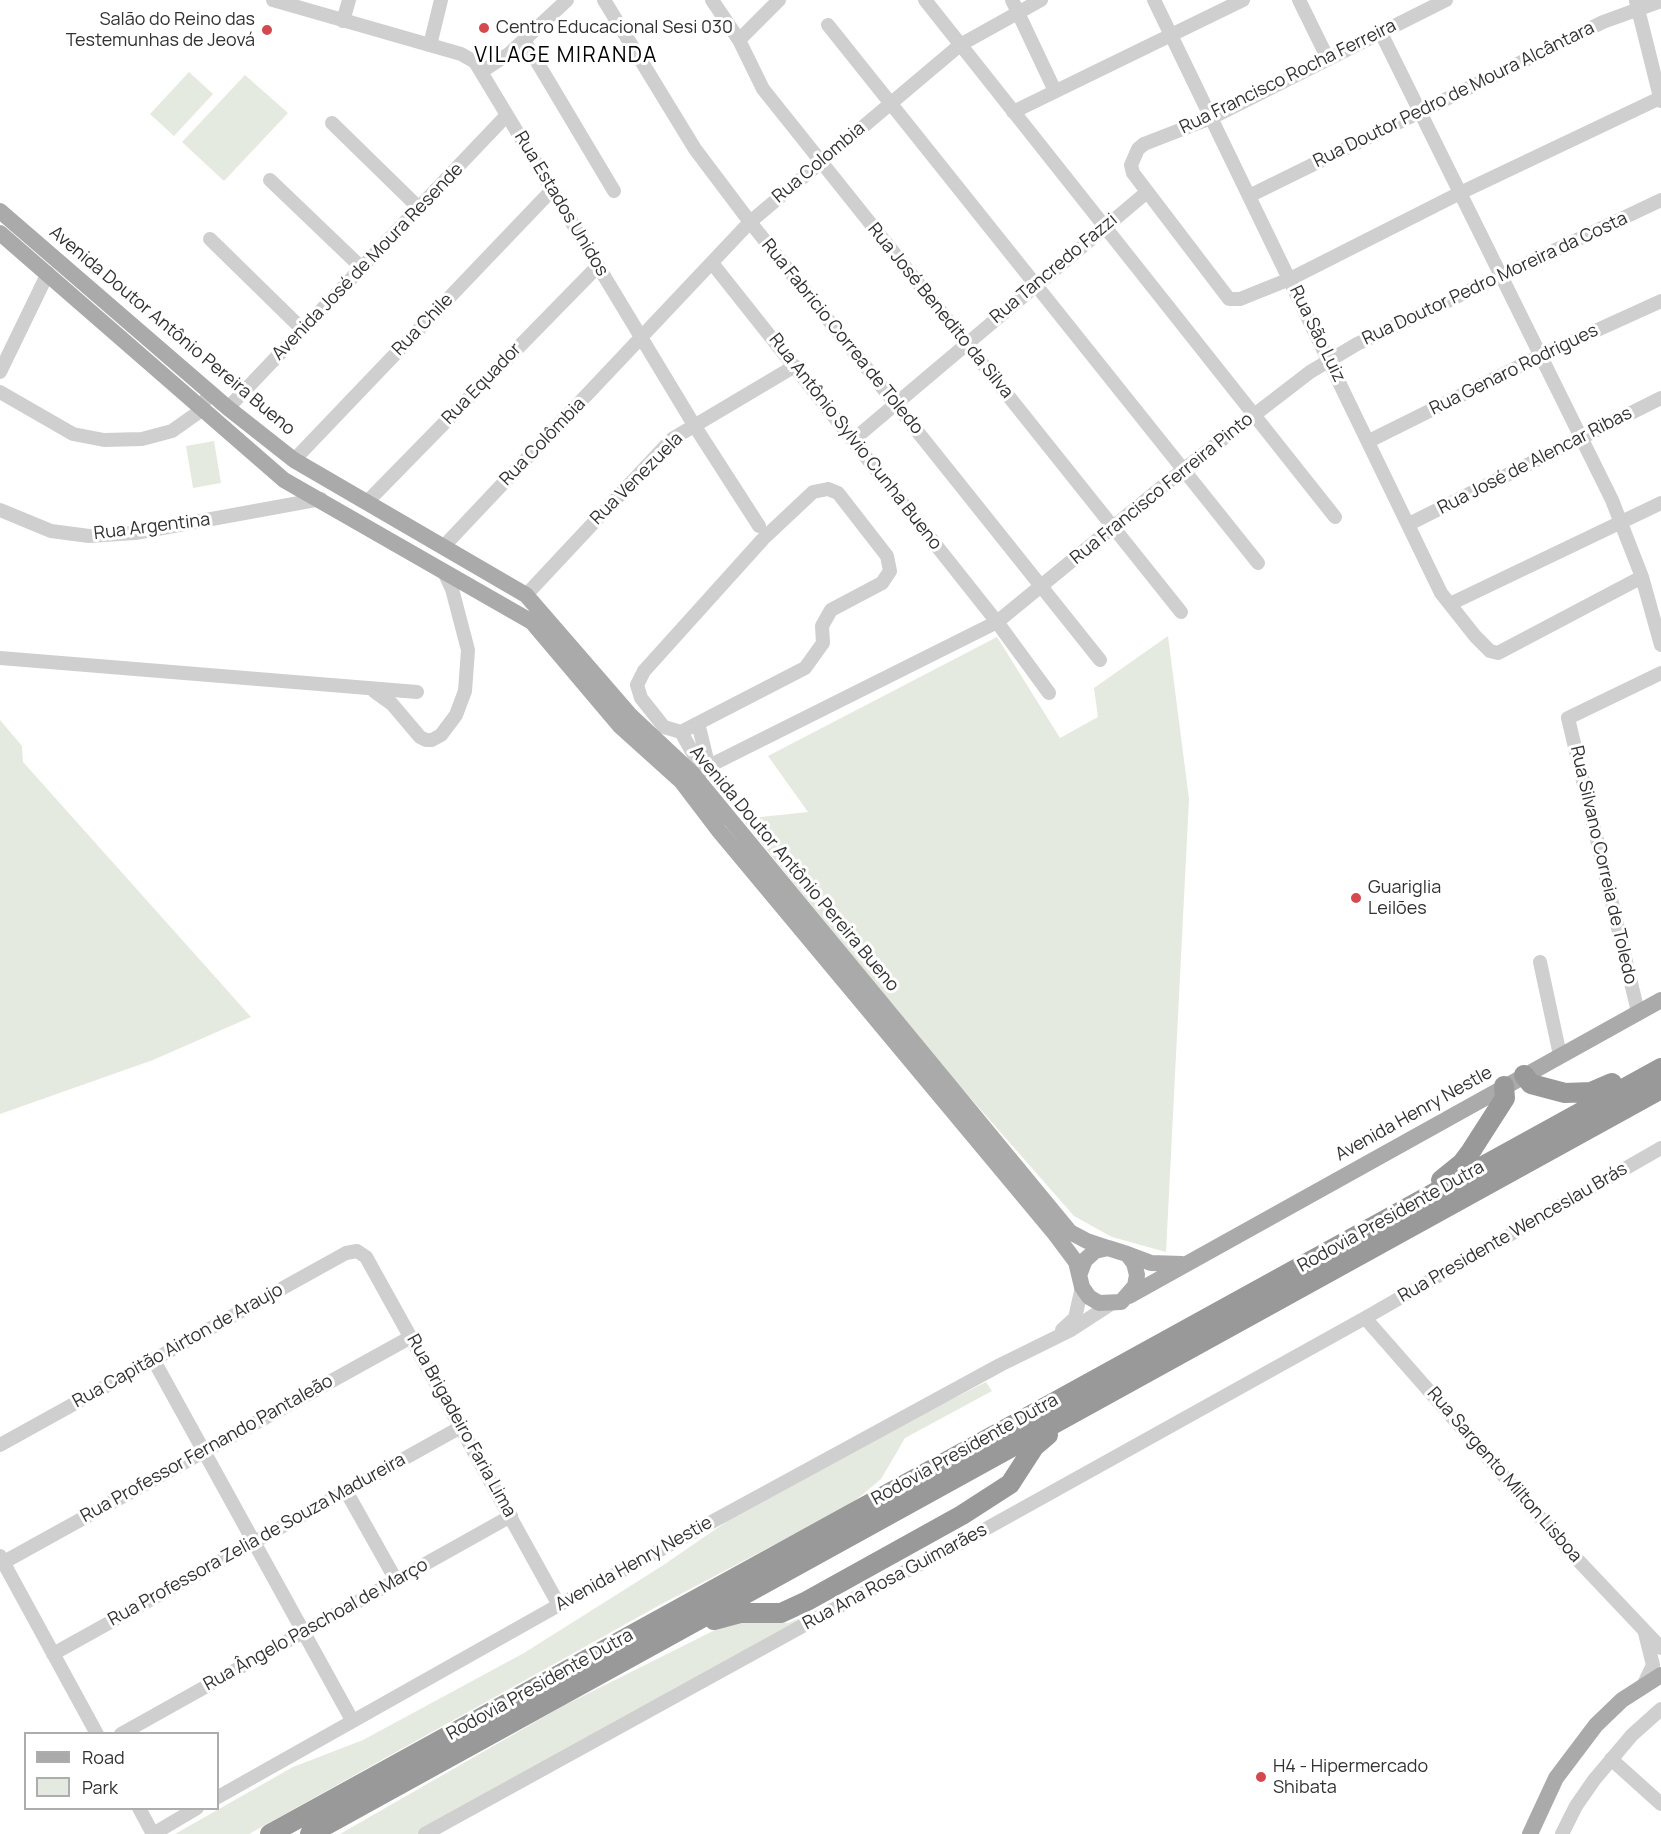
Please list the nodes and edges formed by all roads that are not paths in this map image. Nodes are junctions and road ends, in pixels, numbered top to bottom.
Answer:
1 (273, 0) edge
2 (349, 0) edge
3 (441, 0) edge
4 (567, 0) edge
5 (604, 0) edge
6 (712, 0) edge
7 (778, 0) edge
8 (925, 0) edge
9 (1041, 0) edge
10 (1154, 0) edge
11 (1243, 0) edge
12 (1299, 0) edge
13 (1446, 0) edge
14 (1661, 1) edge
15 (1637, 4) edge
16 (1015, 6) edge
17 (343, 21) junction
18 (828, 24) dead end
19 (1381, 33) junction
20 (1171, 35) junction
21 (524, 40) junction
22 (739, 40) junction
23 (430, 45) junction
24 (960, 45) junction
25 (1328, 59) junction
26 (481, 72) junction
27 (1055, 91) junction
28 (1661, 100) edge
29 (891, 103) junction
30 (1420, 111) junction
31 (1013, 112) junction
32 (507, 115) junction
33 (1211, 118) junction
34 (332, 123) dead end
35 (821, 162) junction
36 (270, 180) dead end
37 (552, 190) junction
38 (614, 191) dead end
39 (1147, 192) junction
40 (1460, 193) junction
41 (1249, 196) junction
42 (1661, 200) edge
43 (419, 208) junction
44 (0, 211) edge
45 (750, 222) junction
46 (1104, 227) junction
47 (0, 233) edge
48 (210, 239) dead end
49 (712, 263) junction
50 (598, 266) junction
51 (362, 268) junction
52 (48, 273) junction
53 (1500, 276) junction
54 (1290, 279) junction
55 (1036, 284) junction
56 (1661, 301) edge
57 (303, 330) junction
58 (641, 339) junction
59 (966, 343) junction
60 (1540, 356) junction
61 (1330, 360) junction
62 (795, 366) junction
63 (0, 372) edge
64 (0, 392) edge
65 (211, 392) junction
66 (1661, 398) edge
67 (895, 404) junction
68 (201, 408) junction
69 (228, 408) junction
70 (1254, 415) junction
71 (694, 425) junction
72 (1581, 438) junction
73 (853, 440) junction
74 (1369, 441) junction
75 (294, 460) junction
76 (1184, 469) junction
77 (284, 480) junction
78 (321, 499) junction
79 (367, 502) junction
80 (1661, 503) edge
81 (0, 510) edge
82 (273, 510) junction
83 (1335, 517) dead end
84 (1621, 520) junction
85 (1409, 524) junction
86 (759, 526) dead end
87 (1113, 527) junction
88 (443, 546) junction
89 (1258, 563) dead end
90 (436, 567) junction
91 (1642, 577) junction
92 (1041, 586) junction
93 (453, 595) junction
94 (526, 595) junction
95 (492, 597) junction
96 (1450, 604) junction
97 (1181, 612) dead end
98 (997, 622) junction
99 (1661, 645) edge
100 (0, 658) edge
101 (1100, 660) dead end
102 (1661, 673) edge
103 (374, 691) junction
104 (417, 692) dead end
105 (1049, 693) dead end
106 (698, 723) junction
107 (681, 732) junction
108 (696, 773) junction
109 (1540, 962) dead end
110 (1661, 1000) edge
111 (1638, 1012) junction
112 (1560, 1055) junction
113 (1524, 1075) junction
114 (1657, 1077) edge
115 (1504, 1086) junction
116 (1661, 1148) edge
117 (1398, 1214) junction
118 (1108, 1248) junction
119 (357, 1251) joint
120 (1127, 1254) junction
121 (1186, 1263) junction
122 (1081, 1280) junction
123 (1129, 1296) junction
124 (1111, 1305) junction
125 (1365, 1318) junction
126 (411, 1337) junction
127 (1054, 1337) junction
128 (153, 1359) junction
129 (1075, 1412) junction
130 (461, 1427) junction
131 (0, 1445) edge
132 (204, 1451) junction
133 (346, 1491) junction
134 (511, 1516) junction
135 (254, 1542) junction
136 (2, 1559) edge
137 (396, 1580) junction
138 (559, 1605) junction
139 (1644, 1631) junction
140 (304, 1632) junction
141 (1661, 1648) edge
142 (645, 1649) junction
143 (53, 1654) junction
144 (1661, 1676) edge
145 (1641, 1689) junction
146 (1661, 1710) edge
147 (352, 1720) junction
148 (96, 1732) edge
149 (125, 1732) edge
150 (1611, 1759) junction
151 (219, 1796) edge
152 (1661, 1804) edge
153 (140, 1810) edge
154 (195, 1810) edge
155 (1566, 1832) edge
156 (153, 1834) edge
157 (270, 1834) edge
158 (311, 1834) edge
159 (425, 1834) edge
160 (1530, 1834) edge

1 - 17 street, Rua Estados Unidos
2 - 17 street
3 - 23 street
4 - 21 street
5 - 45 street, Rua Fabricio Correa de Toledo
6 - 22 street, Rua José Benedito da Silva
7 - 22 street
8 - 24 street
9 - 16 street, Rua Colombia
10 - 20 street, Rua São Luiz
11 - 20 street
12 - 25 street
13 - 19 street, Rua Francisco Rocha Ferreira
14 - 15 street, Rua Doutor Pedro de Moura Alcântara
15 - 28 street
15 - 30 street, Rua Doutor Pedro de Moura Alcântara
16 - 24 street, Rua Colombia
16 - 27 street
17 - 23 street, Rua Estados Unidos
18 - 29 street
19 - 25 street, Rua Francisco Rocha Ferreira
19 - 30 street
20 - 27 street
20 - 33 street, Rua São Luiz
21 - 26 street
21 - 38 street
22 - 35 street, Rua José Benedito da Silva
23 - 26 street, Rua Estados Unidos
24 - 29 street, Rua Colombia
24 - 31 street
25 - 33 street, Rua Francisco Rocha Ferreira
26 - 32 street, Rua Estados Unidos
27 - 31 street
28 - 40 street
29 - 35 street, Rua Colombia
29 - 55 street
30 - 40 street
30 - 41 street, Rua Doutor Pedro de Moura Alcântara
31 - 46 street
32 - 37 street, Rua Estados Unidos
32 - 43 street, Avenida José de Moura Resende
33 - 39 street, Rua Francisco Rocha Ferreira
33 - 41 street, Rua São Luiz
34 - 43 street
35 - 45 street, Rua Colombia
35 - 59 street, Rua José Benedito da Silva
36 - 51 street
37 - 50 street, Rua Estados Unidos
37 - 75 street, Rua Chile
39 - 46 street, Rua Tancredo Fazzi
39 - 54 street
40 - 53 street
40 - 54 street
41 - 54 street, Rua São Luiz
42 - 53 street, Rua Doutor Pedro Moreira da Costa
43 - 51 street, Avenida José de Moura Resende
44 - 65 main road, Avenida Doutor Antônio Pereira Bueno
45 - 49 street, Rua Colombia
45 - 67 street, Rua Fabricio Correa de Toledo
46 - 55 street, Rua Tancredo Fazzi
46 - 70 street
47 - 52 main road, Avenida Doutor Antônio Pereira Bueno
48 - 57 street
49 - 58 street, Rua Colombia
49 - 62 street, Rua Antônio Sylvio Cunha Bueno
50 - 58 street, Rua Estados Unidos
50 - 79 street, Rua Equador
51 - 57 street, Avenida José de Moura Resende
52 - 63 street
52 - 68 main road, Avenida Doutor Antônio Pereira Bueno
53 - 60 street
53 - 61 street, Rua Doutor Pedro Moreira da Costa
54 - 61 street, Rua São Luiz
55 - 59 street, Rua Tancredo Fazzi
55 - 76 street
56 - 60 street, Rua Genaro Rodrigues
57 - 69 street, Avenida José de Moura Resende
58 - 71 street, Rua Estados Unidos
58 - 88 street, Rua Colômbia
59 - 67 street, Rua Tancredo Fazzi
59 - 87 street, Rua José Benedito da Silva
60 - 72 street
60 - 74 street, Rua Genaro Rodrigues
61 - 70 street, Rua Francisco Ferreira Pinto
61 - 74 street, Rua São Luiz
62 - 71 street, Rua Venezuela
62 - 73 street, Rua Antônio Sylvio Cunha Bueno
64 - 68 street
65 - 68 street
65 - 69 main road, Avenida Doutor Antônio Pereira Bueno
66 - 72 street, Rua José de Alencar Ribas
67 - 73 street, Rua Tancredo Fazzi
67 - 92 street, Rua Fabricio Correa de Toledo
68 - 77 main road, Avenida Doutor Antônio Pereira Bueno
69 - 75 main road, Avenida Doutor Antônio Pereira Bueno
70 - 76 street, Rua Francisco Ferreira Pinto
70 - 83 street
71 - 86 street, Rua Estados Unidos
71 - 94 street, Rua Venezuela
72 - 84 street
72 - 85 street, Rua José de Alencar Ribas
73 - 98 street, Rua Antônio Sylvio Cunha Bueno
74 - 85 street, Rua São Luiz
75 - 79 main road, Avenida Doutor Antônio Pereira Bueno
76 - 87 street, Rua Francisco Ferreira Pinto
76 - 89 street
77 - 78 main road, Avenida Doutor Antônio Pereira Bueno
77 - 82 street
78 - 82 street, Rua Argentina
78 - 90 main road, Avenida Doutor Antônio Pereira Bueno
79 - 88 main road, Avenida Doutor Antônio Pereira Bueno
80 - 84 street
81 - 82 street, Rua Argentina
84 - 91 street
84 - 96 street
85 - 96 street, Rua São Luiz
87 - 92 street, Rua Francisco Ferreira Pinto
87 - 97 street, Rua José Benedito da Silva
88 - 90 main road
88 - 90 main road
88 - 94 main road, Avenida Doutor Antônio Pereira Bueno
90 - 93 street
90 - 95 main road, Avenida Doutor Antônio Pereira Bueno
91 - 96 street, Rua São Luiz
91 - 99 street
92 - 98 street, Rua Francisco Ferreira Pinto
92 - 101 street, Rua Fabricio Correa de Toledo
93 - 95 street
93 - 103 street
94 - 95 main road
94 - 108 main road, Avenida Doutor Antônio Pereira Bueno
95 - 108 main road, Avenida Doutor Antônio Pereira Bueno
98 - 105 street, Rua Antônio Sylvio Cunha Bueno
98 - 108 street, Rua Francisco Ferreira Pinto
100 - 103 street
102 - 111 street, Rua Silvano Correia de Toledo
103 - 104 street
106 - 107 street
106 - 107 street
106 - 108 street
107 - 108 street
108 - 118 main road, Avenida Doutor Antônio Pereira Bueno
108 - 122 main road, Avenida Doutor Antônio Pereira Bueno
109 - 112 street
110 - 111 main road, Avenida Henry Nestle
111 - 112 main road, Avenida Henry Nestle
112 - 113 main road, Avenida Henry Nestle
113 - 114 highway
113 - 115 main road, Avenida Henry Nestle
114 - 117 highway, Rodovia Presidente Dutra
114 - 129 highway, Rodovia Presidente Dutra
115 - 117 highway
115 - 121 main road, Avenida Henry Nestle
116 - 125 street, Rua Presidente Wenceslau Brás
117 - 157 highway, Rodovia Presidente Dutra
118 - 120 main road
118 - 122 main road
119 - 126 street, Rua Brigadeiro Faria Lima
119 - 128 street, Rua Capitão Airton de Araujo
120 - 121 main road
120 - 123 main road
121 - 123 main road, Avenida Henry Nestle
122 - 124 main road
122 - 127 street
123 - 124 main road
124 - 127 street
125 - 139 street, Rua Sargento Milton Lisboa
125 - 159 street, Rua Ana Rosa Guimarães
126 - 130 street, Rua Brigadeiro Faria Lima
126 - 132 street, Rua Professor Fernando Pantaleão
127 - 138 street, Avenida Henry Nestie
128 - 131 street, Rua Capitão Airton de Araujo
128 - 132 street
129 - 142 highway, Rodovia Presidente Dutra
129 - 142 highway
130 - 133 street, Rua Professora Zelia de Souza Madureira
130 - 134 street, Rua Brigadeiro Faria Lima
132 - 135 street
132 - 136 street, Rua Professor Fernando Pantaleão
133 - 135 street, Rua Professora Zelia de Souza Madureira
133 - 137 street
134 - 137 street, Rua Ângelo Paschoal de Março
134 - 138 street, Rua Brigadeiro Faria Lima
135 - 140 street
135 - 143 street, Rua Professora Zelia de Souza Madureira
136 - 143 street
137 - 140 street, Rua Ângelo Paschoal de Março
138 - 147 street, Avenida Henry Nestie
139 - 141 street, Rua Sargento Milton Lisboa
139 - 145 street
140 - 147 street
140 - 149 street, Rua Ângelo Paschoal de Março
142 - 158 highway, Rodovia Presidente Dutra
143 - 148 street
144 - 145 main road
145 - 160 main road
146 - 150 street
147 - 151 street, Avenida Henry Nestie
150 - 152 street
150 - 155 street
153 - 156 street
154 - 156 street

